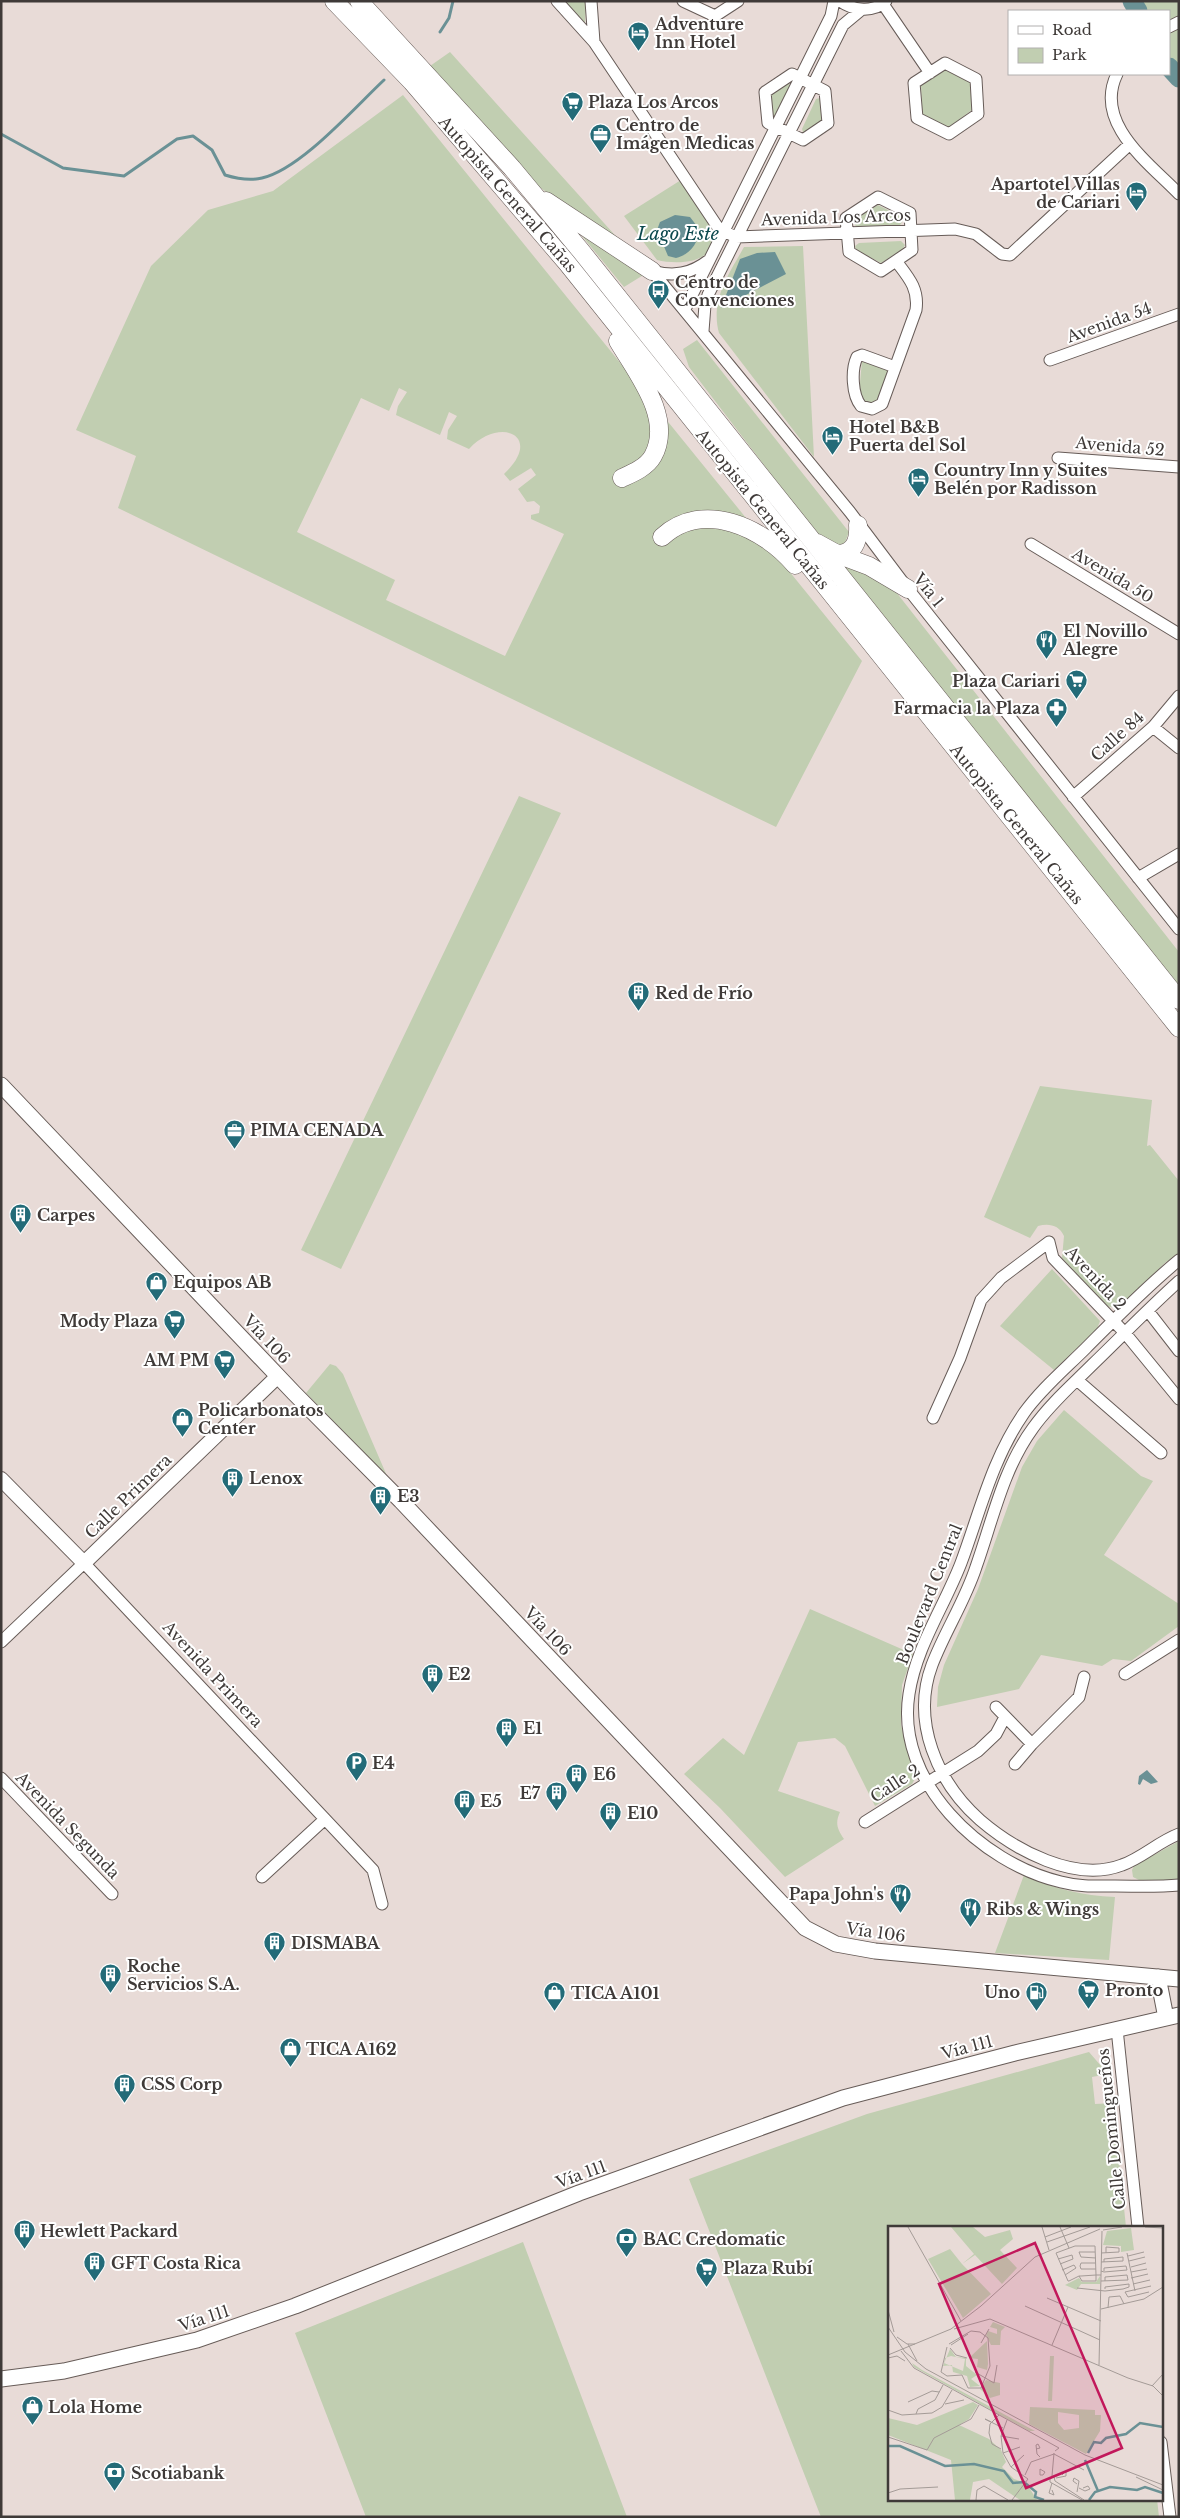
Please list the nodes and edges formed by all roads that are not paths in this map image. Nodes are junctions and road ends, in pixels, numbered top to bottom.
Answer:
1 (334, 1) edge
2 (359, 1) edge
3 (556, 1) edge
4 (591, 1) edge
5 (683, 1) edge
6 (738, 1) edge
7 (834, 1) edge
8 (840, 1) edge
9 (885, 2) edge
10 (861, 10) junction
11 (594, 42) junction
12 (930, 72) junction
13 (1117, 75) edge
14 (800, 78) junction
15 (412, 82) junction
16 (813, 84) junction
17 (776, 127) junction
18 (788, 133) junction
19 (1130, 144) junction
20 (531, 191) junction
21 (1179, 194) edge
22 (910, 231) junction
23 (724, 232) junction
24 (848, 233) junction
25 (736, 236) junction
26 (711, 258) junction
27 (896, 261) junction
28 (652, 271) junction
29 (685, 309) junction
30 (1179, 314) edge
31 (703, 331) junction
32 (1050, 360) dead end
33 (895, 368) junction
34 (1058, 458) dead end
35 (1179, 467) edge
36 (622, 478) dead end
37 (858, 525) junction
38 (808, 537) junction
39 (662, 538) dead end
40 (1031, 544) dead end
41 (836, 554) junction
42 (908, 589) junction
43 (1179, 634) edge
44 (1179, 696) edge
45 (1153, 728) junction
46 (1179, 748) edge
47 (1073, 797) junction
48 (1179, 854) edge
49 (1053, 870) junction
50 (1138, 878) junction
51 (1179, 929) edge
52 (1179, 1000) edge
53 (1179, 1028) edge
54 (1, 1085) edge
55 (1179, 1260) edge
56 (1179, 1281) edge
57 (1148, 1311) junction
58 (1113, 1321) junction
59 (1125, 1333) junction
60 (1179, 1351) edge
61 (278, 1376) junction
62 (1077, 1380) junction
63 (1179, 1399) edge
64 (932, 1418) dead end
65 (1161, 1453) dead end
66 (1, 1479) edge
67 (988, 1482) junction
68 (1001, 1488) junction
69 (84, 1563) junction
70 (1179, 1640) edge
71 (1, 1642) edge
72 (1125, 1674) dead end
73 (1084, 1677) dead end
74 (996, 1707) dead end
75 (1005, 1717) junction
76 (1032, 1744) junction
77 (1015, 1764) dead end
78 (942, 1773) junction
79 (1, 1778) edge
80 (927, 1782) junction
81 (325, 1819) junction
82 (865, 1822) dead end
83 (1179, 1834) edge
84 (1111, 1869) junction
85 (262, 1877) dead end
86 (1114, 1886) junction
87 (1179, 1886) edge
88 (112, 1894) dead end
89 (382, 1904) dead end
90 (1158, 1977) junction
91 (1179, 1979) edge
92 (1173, 2016) edge
93 (1117, 2029) junction
94 (1138, 2226) edge
95 (1, 2379) edge
96 (1162, 2450) edge
97 (1170, 2517) edge

1 - 15 highway, Autopista General Cañas
2 - 20 highway
3 - 11 street
4 - 11 street
5 - 6 street
7 - 14 street
8 - 10 street
9 - 10 street
9 - 12 street
10 - 16 street
11 - 23 street
12 - 12 street
13 - 19 street
14 - 16 street
14 - 17 street
14 - 17 street
15 - 36 highway
15 - 49 highway, Autopista General Cañas
16 - 18 street
16 - 18 street
17 - 18 street
17 - 23 street
18 - 25 street
19 - 21 street
19 - 22 street, Avenida Los Arcos
20 - 28 highway
20 - 38 highway
22 - 24 street, Avenida Los Arcos
22 - 24 street
22 - 27 street
23 - 25 street, Avenida Los Arcos
23 - 26 street
24 - 25 street, Avenida Los Arcos
24 - 27 street
25 - 31 street
26 - 28 street
26 - 29 street
27 - 33 street
28 - 29 street, Vía 1
29 - 31 street, Vía 1
30 - 32 street, Avenida 54
31 - 37 street, Vía 1
33 - 33 street
34 - 35 street, Avenida 52
37 - 41 highway
37 - 42 street, Vía 1
38 - 41 highway
38 - 52 highway
39 - 49 highway
40 - 43 street, Avenida 50
41 - 42 highway
42 - 47 street, Vía 1
44 - 45 street, Calle 84
45 - 46 street
45 - 47 street, Calle 84
47 - 50 street, Vía 1
48 - 50 street
49 - 53 highway, Autopista General Cañas
50 - 51 street, Vía 1
54 - 61 main road, Vía 106
55 - 58 street, Boulevard Central
56 - 57 street, Boulevard Central
57 - 59 street, Boulevard Central
57 - 60 street
58 - 59 street, Avenida 2
58 - 64 street, Avenida 2
58 - 67 street, Boulevard Central
59 - 62 street, Boulevard Central
59 - 63 street, Avenida 2
61 - 69 street, Calle Primera
61 - 90 main road, Vía 106
62 - 65 street
62 - 68 street, Boulevard Central
66 - 69 street, Avenida Primera
67 - 68 street
67 - 80 street, Boulevard Central
68 - 78 street, Boulevard Central
69 - 71 street, Calle Primera
69 - 81 street, Avenida Primera
70 - 72 street
73 - 76 street
74 - 75 street
75 - 76 street
75 - 78 street, Calle 2
76 - 77 street
78 - 80 street, Calle 2
78 - 84 street, Boulevard Central
79 - 88 street, Avenida Segunda
80 - 82 street, Calle 2
80 - 86 street, Boulevard Central
81 - 85 street
81 - 89 street, Avenida Primera
83 - 84 street, Boulevard Central
84 - 86 street
86 - 87 street, Boulevard Central
90 - 91 main road, Vía 106
90 - 92 main road
92 - 93 main road, Vía 111
93 - 94 street, Calle Domingueños
93 - 95 main road, Vía 111
96 - 97 street

